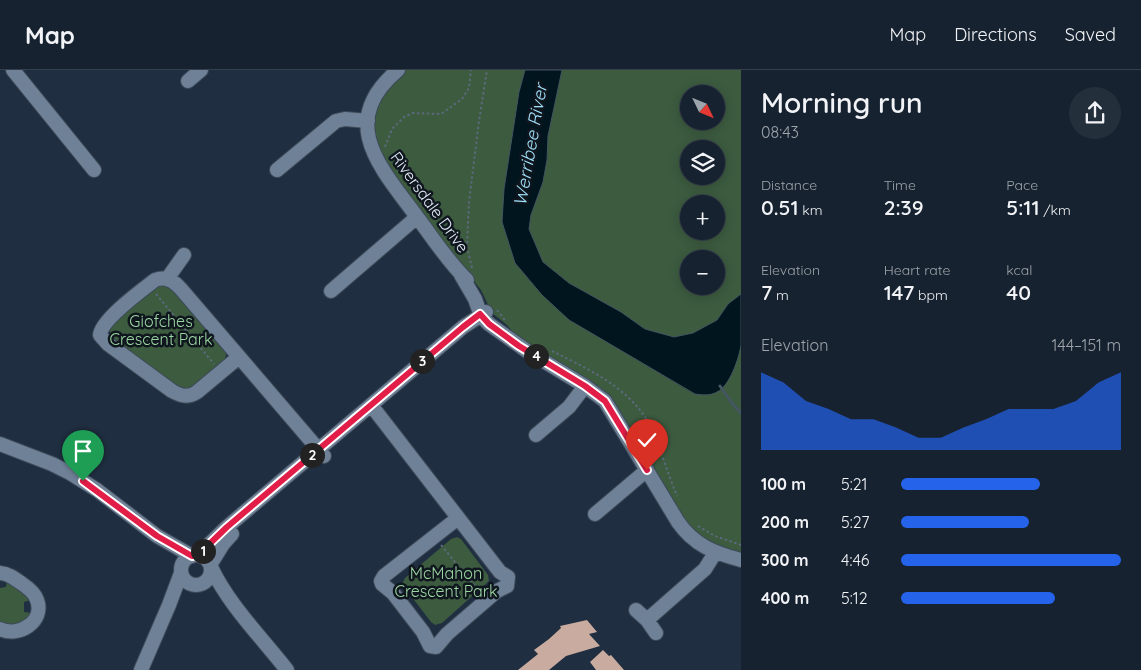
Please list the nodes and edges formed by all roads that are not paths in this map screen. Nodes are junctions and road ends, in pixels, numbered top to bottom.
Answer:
1 (13, 70) edge
2 (201, 70) edge
3 (398, 70) edge
4 (188, 81) dead end
5 (368, 121) junction
6 (94, 170) dead end
7 (277, 170) dead end
8 (417, 217) junction
9 (184, 255) dead end
10 (166, 279) junction
11 (331, 291) dead end
12 (486, 312) junction
13 (239, 357) junction
14 (585, 386) junction
15 (373, 408) junction
16 (536, 435) dead end
17 (0, 444) edge
18 (321, 452) junction
19 (647, 470) junction
20 (595, 514) dead end
21 (458, 518) junction
22 (157, 536) junction
23 (716, 553) junction
24 (195, 555) junction
25 (741, 560) edge
26 (210, 566) junction
27 (181, 569) junction
28 (0, 573) edge
29 (195, 585) junction
30 (169, 605) junction
31 (236, 606) junction
32 (636, 610) dead end
33 (647, 620) junction
34 (0, 629) edge
35 (656, 633) dead end
36 (141, 670) edge
37 (287, 670) edge

1 - 6 street
2 - 4 street
3 - 5 street, Riversdale Drive
5 - 7 street
5 - 8 street, Riversdale Drive
8 - 11 street
8 - 12 street, Riversdale Drive
9 - 10 street
10 - 13 street
10 - 13 street
12 - 14 street, Riversdale Drive
12 - 15 street
13 - 18 street
14 - 16 street
14 - 19 street, Riversdale Drive
15 - 18 street
15 - 21 street
17 - 22 street
18 - 24 street
18 - 26 street
19 - 20 street
19 - 23 street, Riversdale Drive
21 - 21 street
22 - 24 street
22 - 27 street
23 - 25 street, Riversdale Drive
23 - 33 street
24 - 26 street
24 - 27 street
26 - 29 street
26 - 31 street
27 - 29 street
27 - 30 street
28 - 34 street
29 - 30 street
29 - 31 street
30 - 36 street
31 - 37 street
32 - 33 street
33 - 35 street

